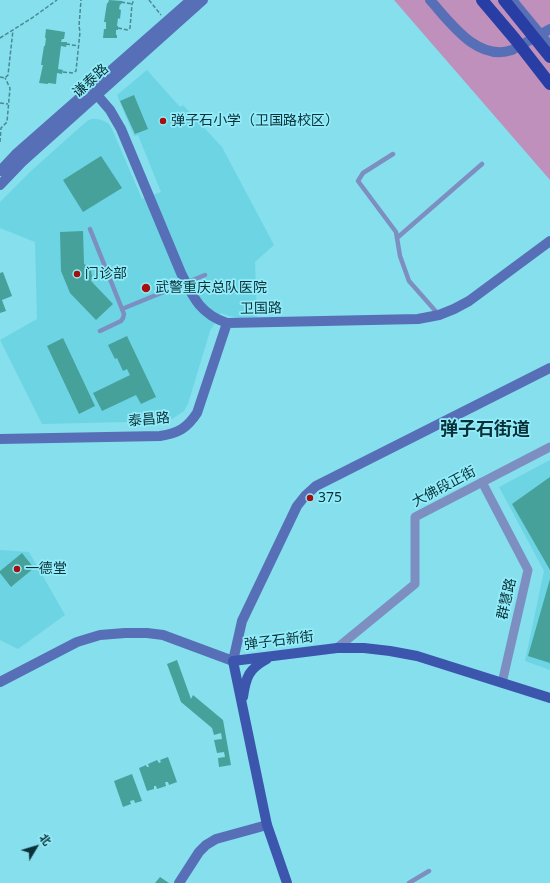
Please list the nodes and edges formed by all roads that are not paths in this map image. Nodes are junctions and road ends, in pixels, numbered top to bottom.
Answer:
1 (191, 0) edge
2 (203, 0) edge
3 (430, 0) edge
4 (476, 0) edge
5 (482, 0) edge
6 (504, 0) edge
7 (512, 0) edge
8 (550, 29) edge
9 (550, 46) edge
10 (550, 57) edge
11 (550, 84) edge
12 (550, 90) edge
13 (94, 91) junction
14 (393, 154) dead end
15 (482, 164) dead end
16 (0, 171) edge
17 (0, 185) edge
18 (90, 229) dead end
19 (397, 238) junction
20 (550, 241) edge
21 (206, 275) dead end
22 (186, 283) junction
23 (122, 310) junction
24 (439, 315) junction
25 (227, 323) junction
26 (100, 331) dead end
27 (550, 368) edge
28 (0, 439) edge
29 (550, 447) edge
30 (482, 482) junction
31 (337, 648) junction
32 (271, 656) junction
33 (233, 661) junction
34 (0, 682) edge
35 (502, 683) junction
36 (550, 698) edge
37 (242, 704) junction
38 (267, 825) junction
39 (429, 871) dead end
40 (179, 883) edge
41 (287, 883) edge
42 (409, 883) edge

1 - 13 street, 谦泰路
2 - 13 street, 谦泰路
3 - 8 street
4 - 12 street
5 - 11 highway, bridge
6 - 10 highway, bridge
7 - 9 street, bridge
13 - 16 street, 谦泰路
13 - 17 street, 谦泰路
13 - 22 street, 卫国路
14 - 19 lane
15 - 19 lane
18 - 23 lane
19 - 24 lane
20 - 24 street, 卫国路
21 - 22 lane
22 - 23 lane
22 - 25 street, 卫国路
23 - 26 lane
24 - 25 street, 卫国路
25 - 28 street, 泰昌路
27 - 33 street
29 - 30 street, 大佛段正街
30 - 31 street, 大佛段正街
30 - 35 street, 群慧路
31 - 32 main road, 弹子石新街
31 - 35 main road, 弹子石新街
32 - 33 main road, 弹子石新街
32 - 37 main road
33 - 34 street
33 - 37 main road, 弹子石新街
35 - 36 main road, 弹子石新街
37 - 38 main road, 弹子石新街
38 - 40 street
38 - 41 main road, 弹子石新街
39 - 42 lane

